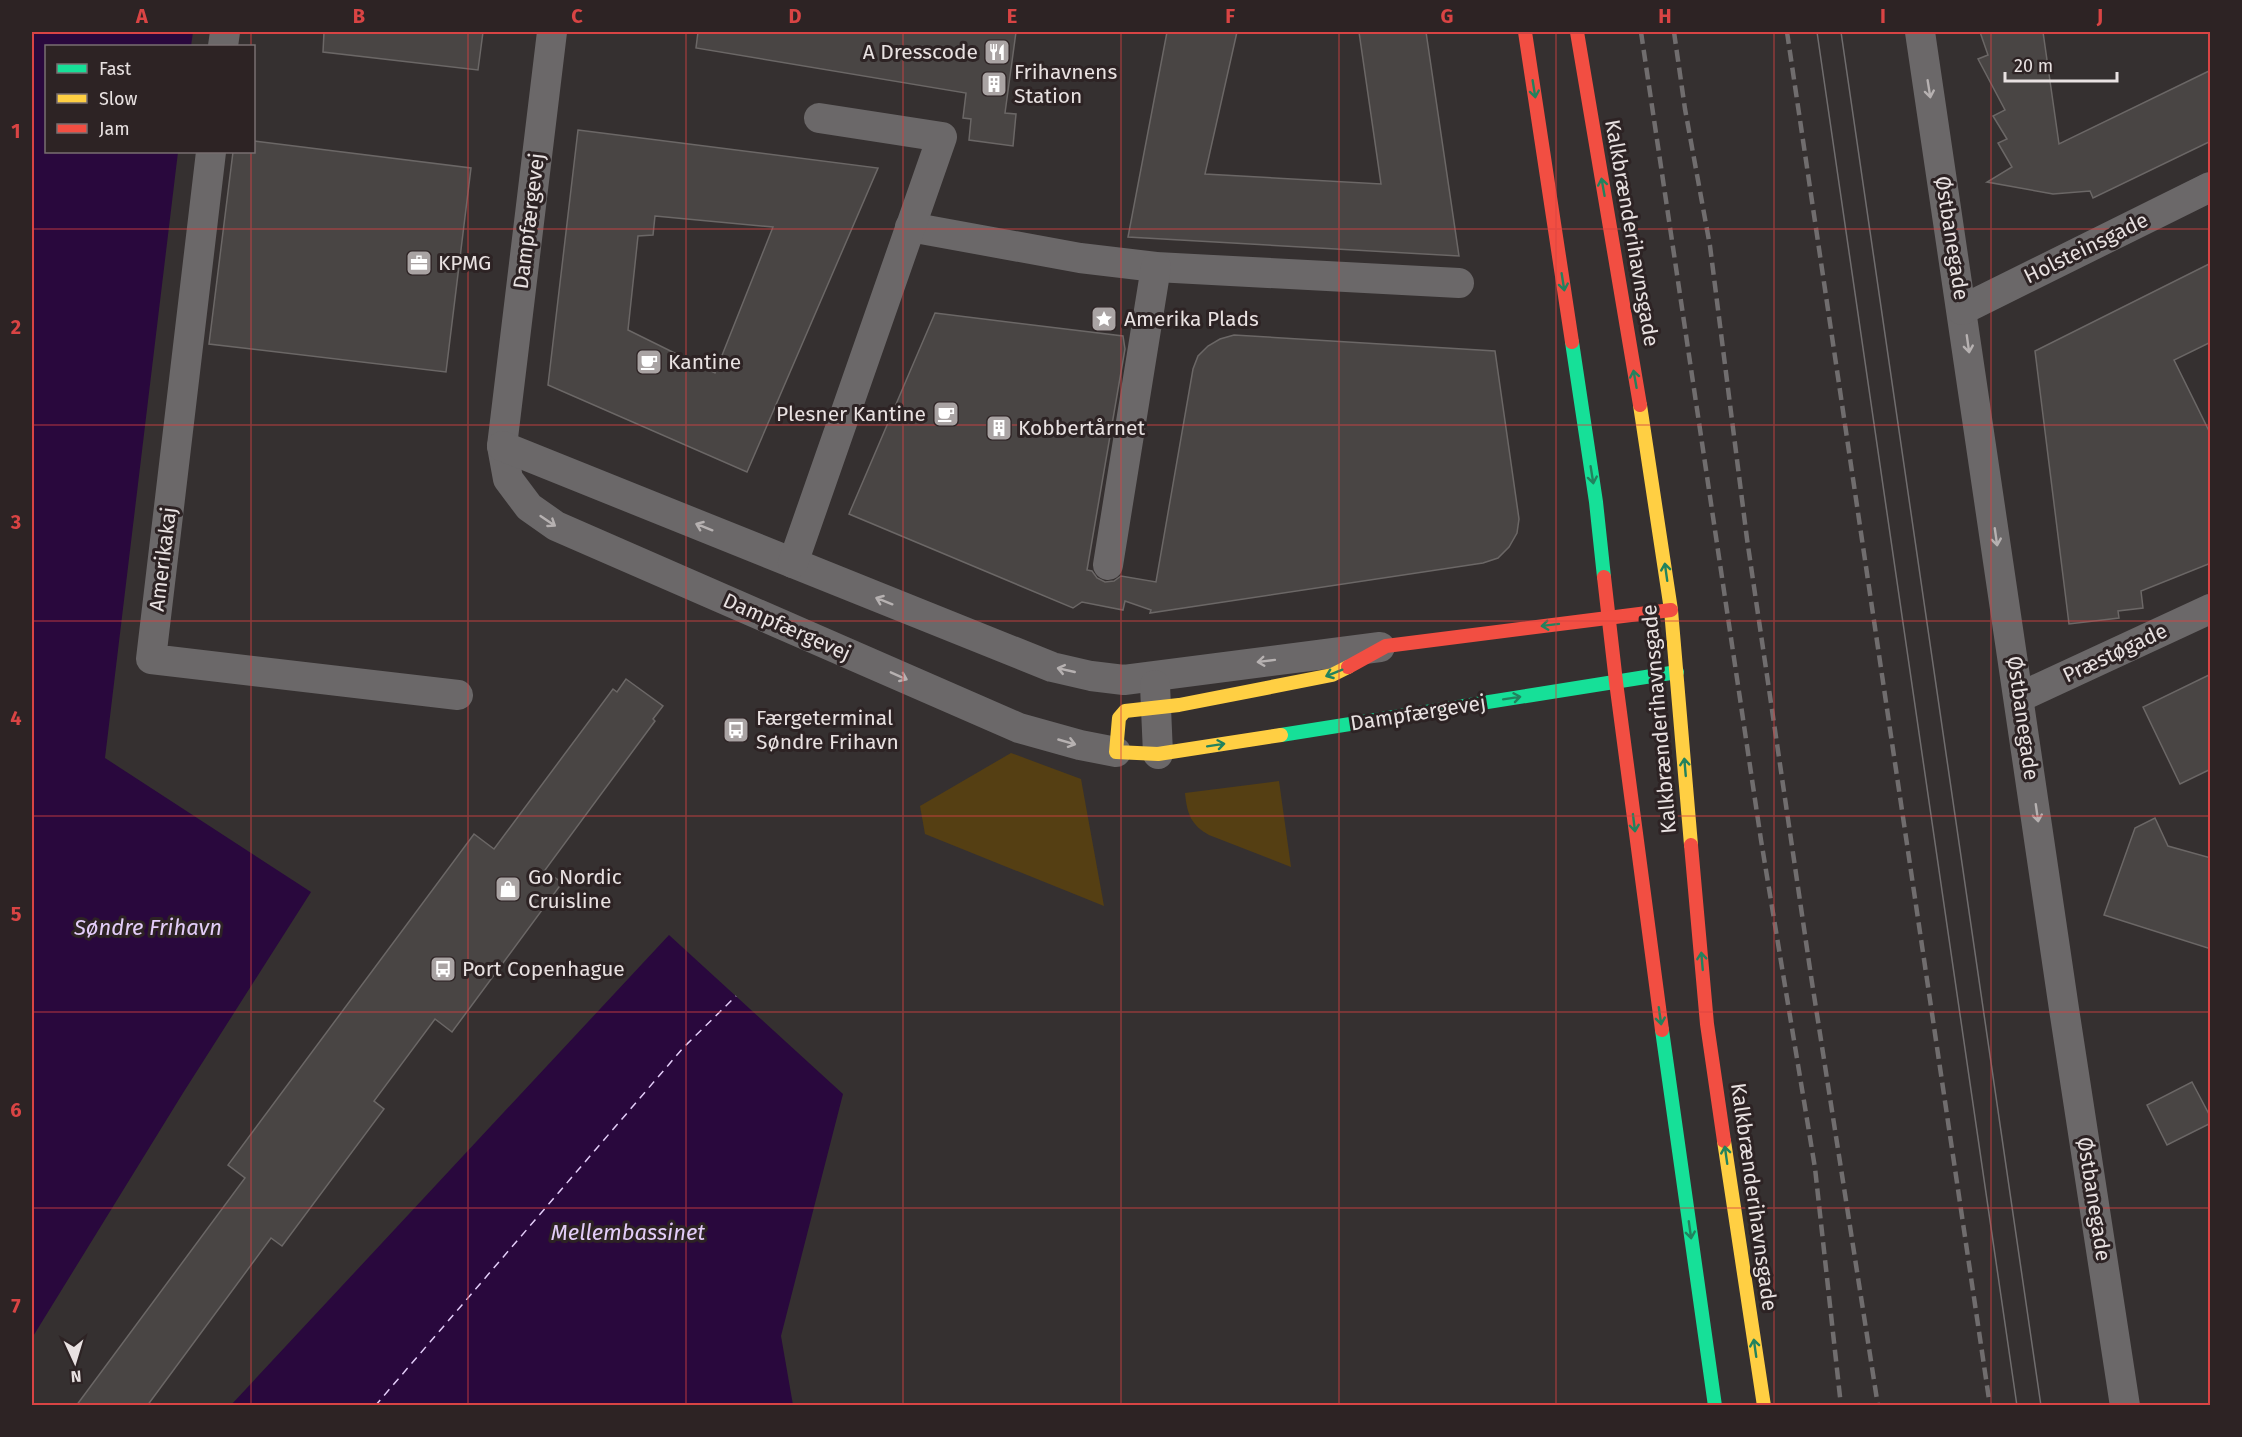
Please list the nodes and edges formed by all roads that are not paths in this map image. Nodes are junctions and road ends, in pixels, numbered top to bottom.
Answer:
1 (552, 32) edge
2 (1525, 32) edge
3 (1577, 32) edge
4 (1920, 32) edge
5 (819, 118) dead end
6 (211, 153) edge
7 (2211, 187) edge
8 (910, 227) junction
9 (1155, 267) junction
10 (1459, 283) dead end
11 (1962, 310) junction
12 (502, 447) junction
13 (793, 563) junction
14 (1108, 565) dead end
15 (2211, 609) edge
16 (1671, 610) junction
17 (1608, 618) junction
18 (1386, 646) junction
19 (1677, 672) junction
20 (1154, 676) junction
21 (1616, 682) junction
22 (458, 695) dead end
23 (2020, 697) junction
24 (1156, 708) junction
25 (1116, 752) junction
26 (1158, 754) junction
27 (1715, 1406) edge
28 (1764, 1406) edge
29 (2125, 1406) edge

1 - 12 street, Dampfærgevej
2 -> 17 main road, Kalkbrænderihavnsgade
16 -> 3 main road, Kalkbrænderihavnsgade
4 -> 11 street, Østbanegade
5 - 8 street
6 - 22 street, Amerikakaj
7 - 11 street, Holsteinsgade
8 - 9 street
8 - 13 street
9 - 10 street
9 - 14 street
11 -> 23 street, Østbanegade
13 -> 12 street
12 -> 25 street, Dampfærgevej
20 -> 13 street
15 - 23 street, Præstøgade
16 - 17 main road
16 - 19 main road, Kalkbrænderihavnsgade
17 -> 18 main road
17 - 21 main road, Kalkbrænderihavnsgade
18 -> 20 street
18 -> 24 main road
19 - 21 main road, Dampfærgevej
28 -> 19 main road, Kalkbrænderihavnsgade
20 - 24 street
26 -> 21 main road, Dampfærgevej
21 -> 27 main road, Kalkbrænderihavnsgade
23 -> 29 street, Østbanegade
24 - 25 main road
24 - 26 street
25 - 26 main road, Dampfærgevej

